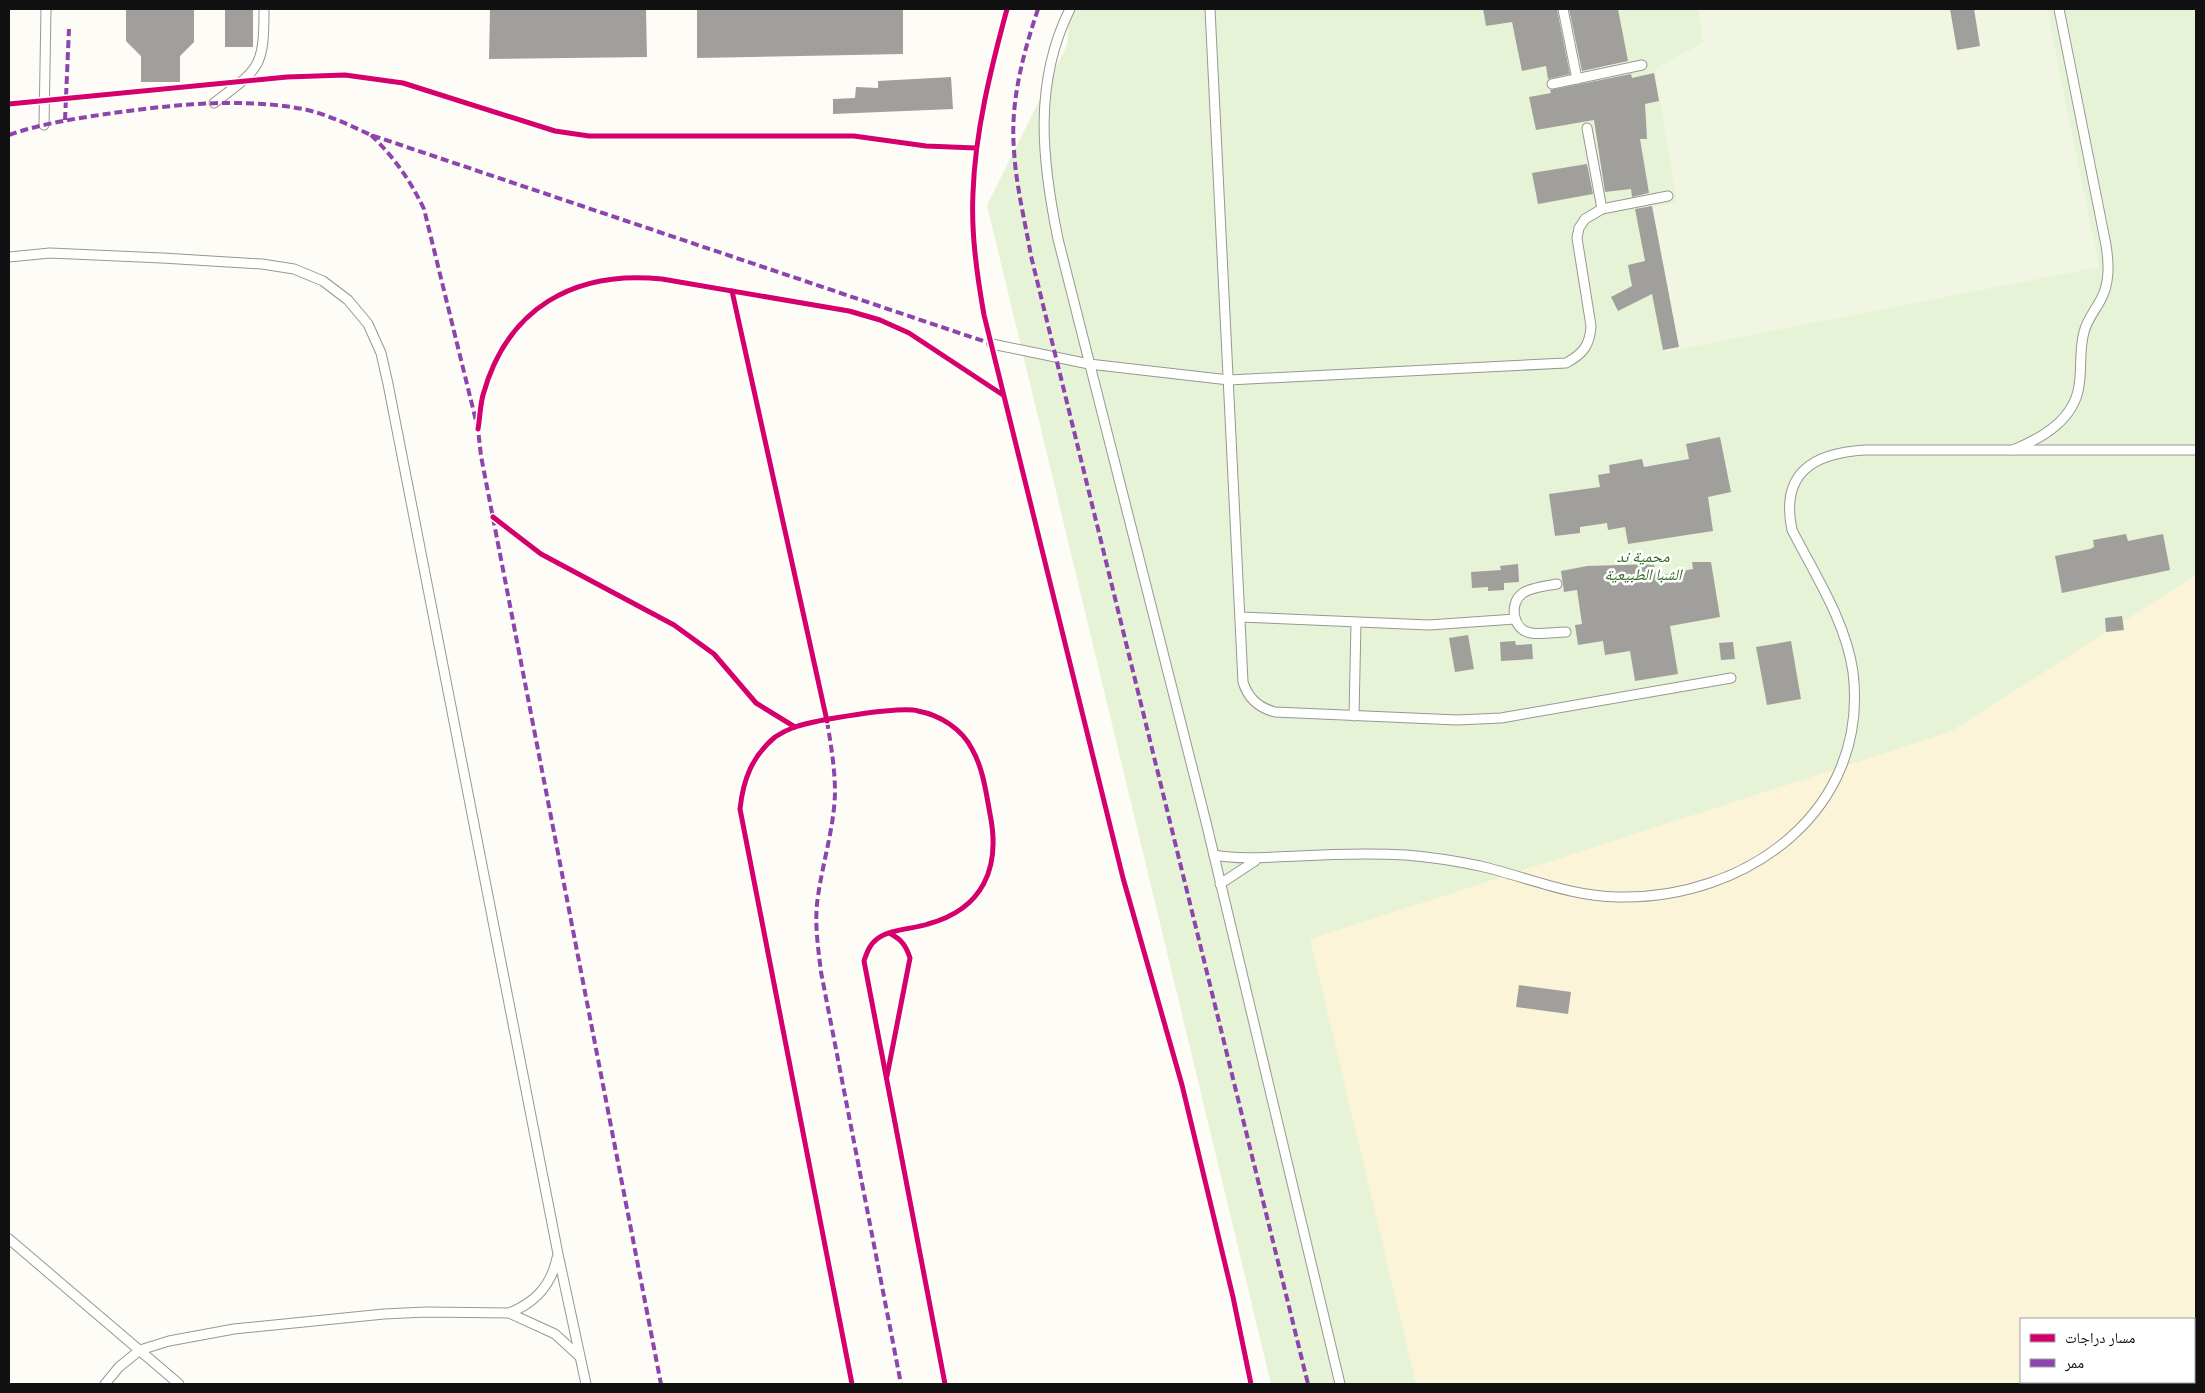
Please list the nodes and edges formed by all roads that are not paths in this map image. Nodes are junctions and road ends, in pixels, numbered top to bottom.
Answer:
1 (46, 9) edge
2 (264, 9) edge
3 (1070, 9) edge
4 (1210, 9) edge
5 (1563, 9) edge
6 (2059, 9) edge
7 (1642, 65) dead end
8 (1577, 79) junction
9 (1552, 84) dead end
10 (214, 103) dead end
11 (44, 125) dead end
12 (1587, 128) dead end
13 (1668, 196) dead end
14 (1602, 209) junction
15 (9, 257) edge
16 (992, 344) dead end
17 (1089, 364) junction
18 (1230, 380) junction
19 (2196, 450) edge
20 (2010, 451) junction
21 (1557, 584) dead end
22 (1240, 617) junction
23 (1514, 619) junction
24 (1356, 622) junction
25 (1566, 632) dead end
26 (1731, 678) dead end
27 (1354, 716) junction
28 (1214, 855) junction
29 (1257, 859) junction
30 (1220, 884) junction
31 (9, 1239) edge
32 (558, 1254) junction
33 (509, 1313) junction
34 (140, 1350) junction
35 (580, 1357) junction
36 (106, 1384) edge
37 (179, 1384) edge
38 (586, 1384) edge
39 (1340, 1384) edge

1 - 11 lane
2 - 10 lane
3 - 17 lane
4 - 18 lane
5 - 8 lane
6 - 20 lane
7 - 8 lane
8 - 9 lane
12 - 14 lane
13 - 14 lane
14 - 18 lane
15 - 32 lane
16 - 17 lane
17 - 18 lane
17 - 28 lane
18 - 22 lane
19 - 20 lane
20 - 29 lane
21 - 23 lane
22 - 24 lane
22 - 27 lane
23 - 24 lane
23 - 25 lane
24 - 27 lane
26 - 27 lane
28 - 29 lane
28 - 30 lane
29 - 30 lane
30 - 39 lane
31 - 34 lane
32 - 33 lane
32 - 35 lane
33 - 34 lane
33 - 35 lane
34 - 36 lane
34 - 37 lane
35 - 38 lane

